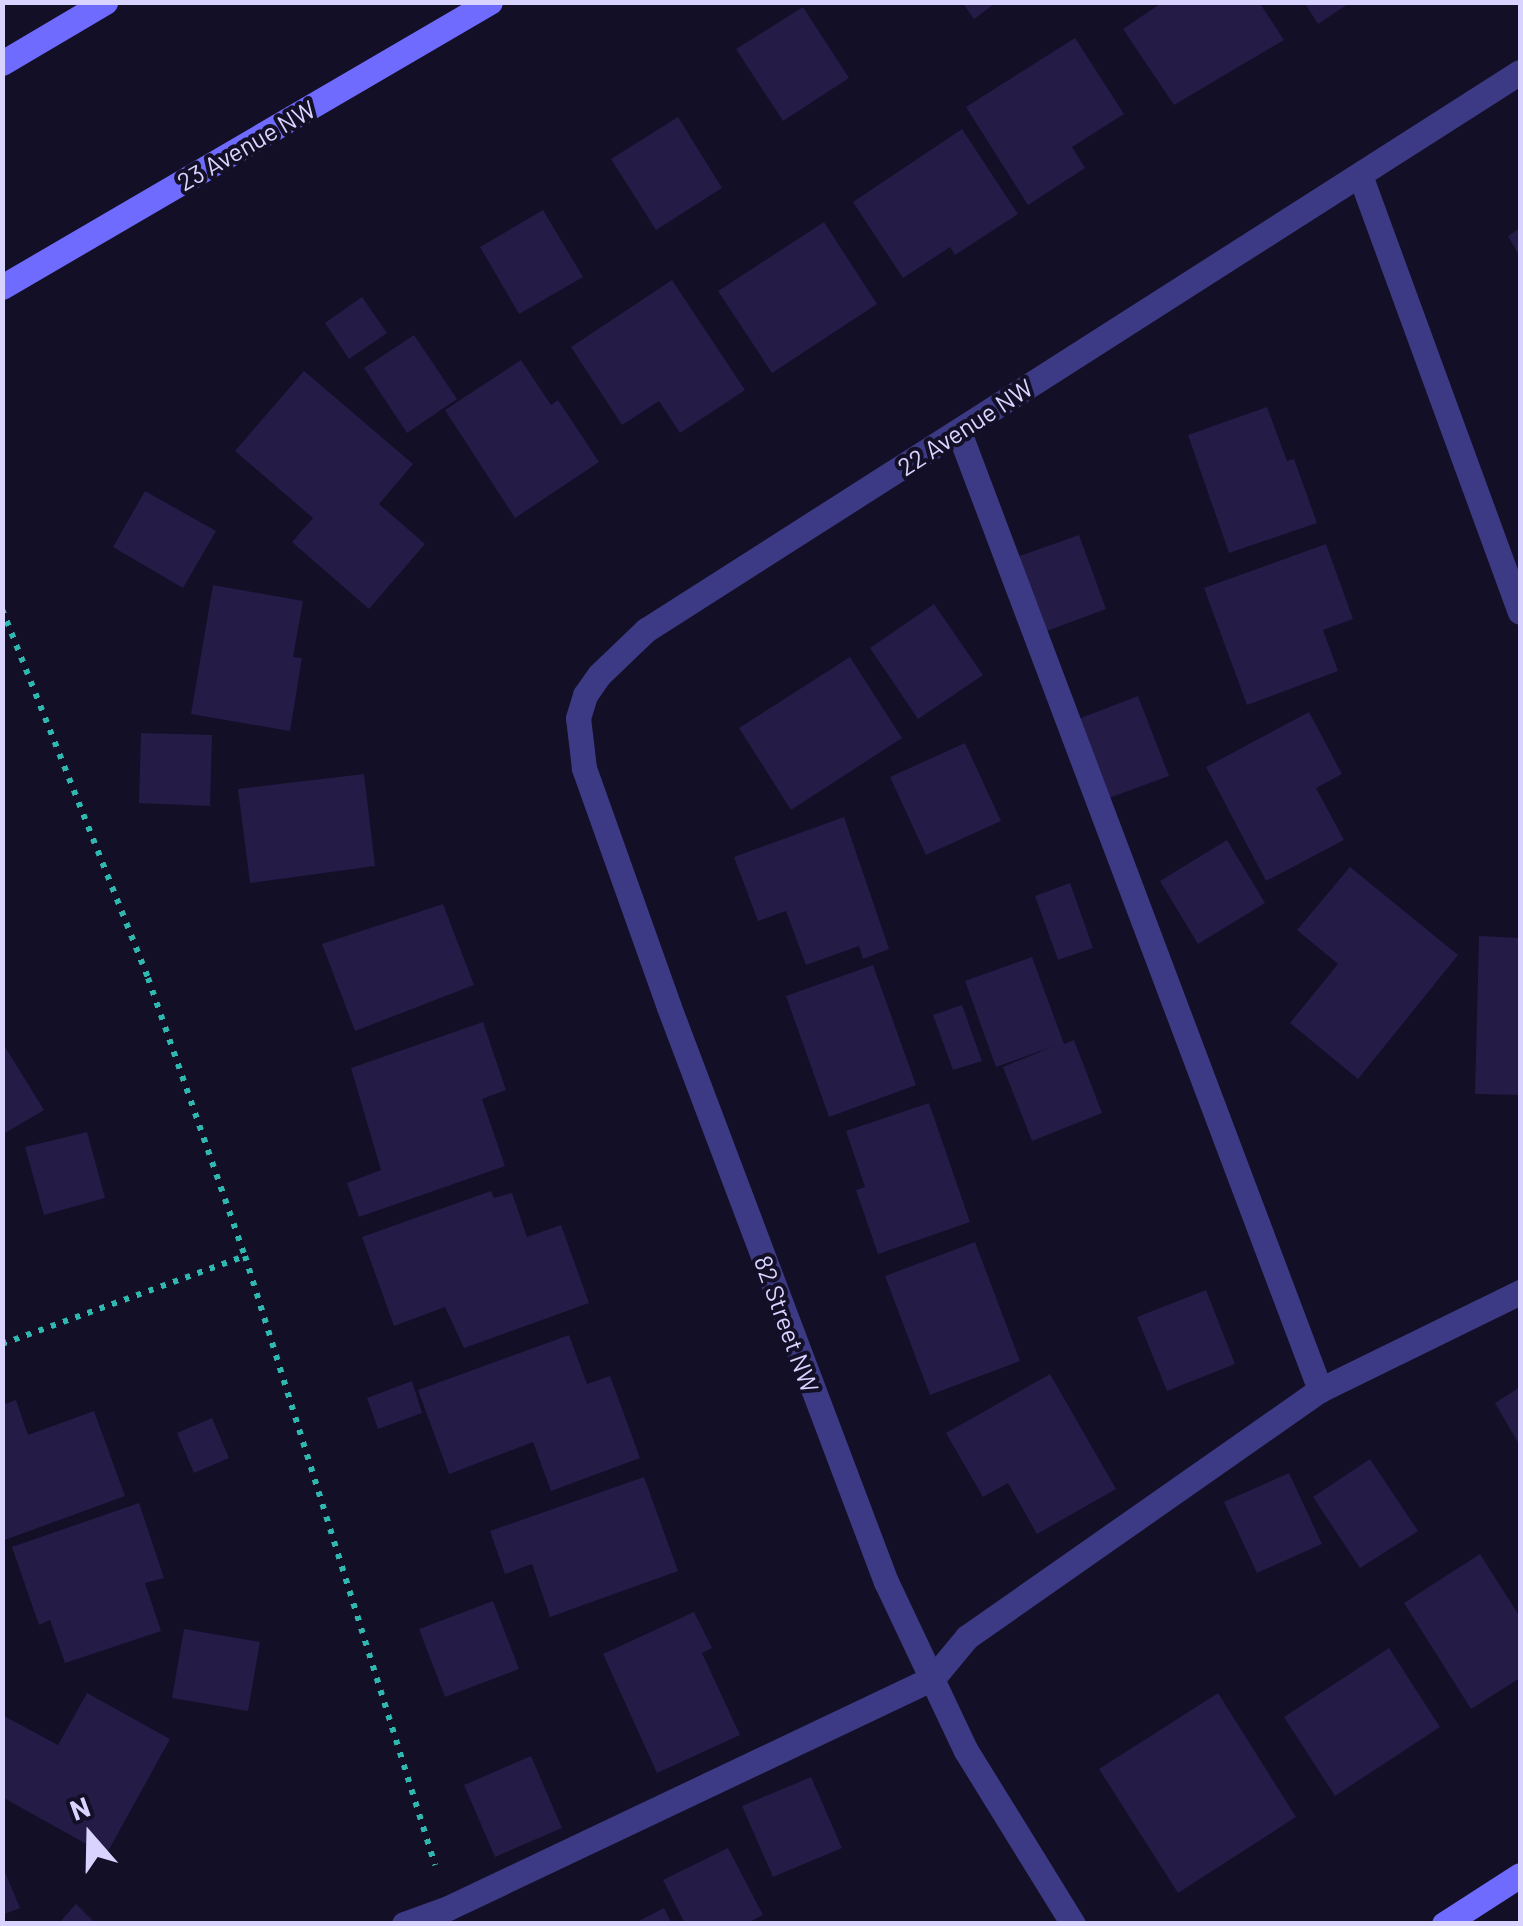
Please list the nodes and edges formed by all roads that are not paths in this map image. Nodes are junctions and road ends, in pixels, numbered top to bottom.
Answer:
1 (105, 2) edge
2 (490, 2) edge
3 (2, 63) edge
4 (1520, 72) edge
5 (1360, 175) junction
6 (2, 287) edge
7 (959, 432) junction
8 (1520, 612) edge
9 (585, 695) joint
10 (1520, 1292) edge
11 (1320, 1390) junction
12 (933, 1678) junction
13 (1520, 1875) edge
14 (404, 1924) edge
15 (1074, 1924) edge
16 (1444, 1924) edge

1 - 3 main road
2 - 6 main road, 23 Avenue NW
4 - 5 street, 22 Avenue NW
5 - 7 street, 22 Avenue NW
5 - 8 street
7 - 9 street, 22 Avenue NW
7 - 11 street
9 - 12 street, 82 Street NW
10 - 11 street
11 - 12 street
12 - 14 street
12 - 15 street, 82 Street NW
13 - 16 main road

